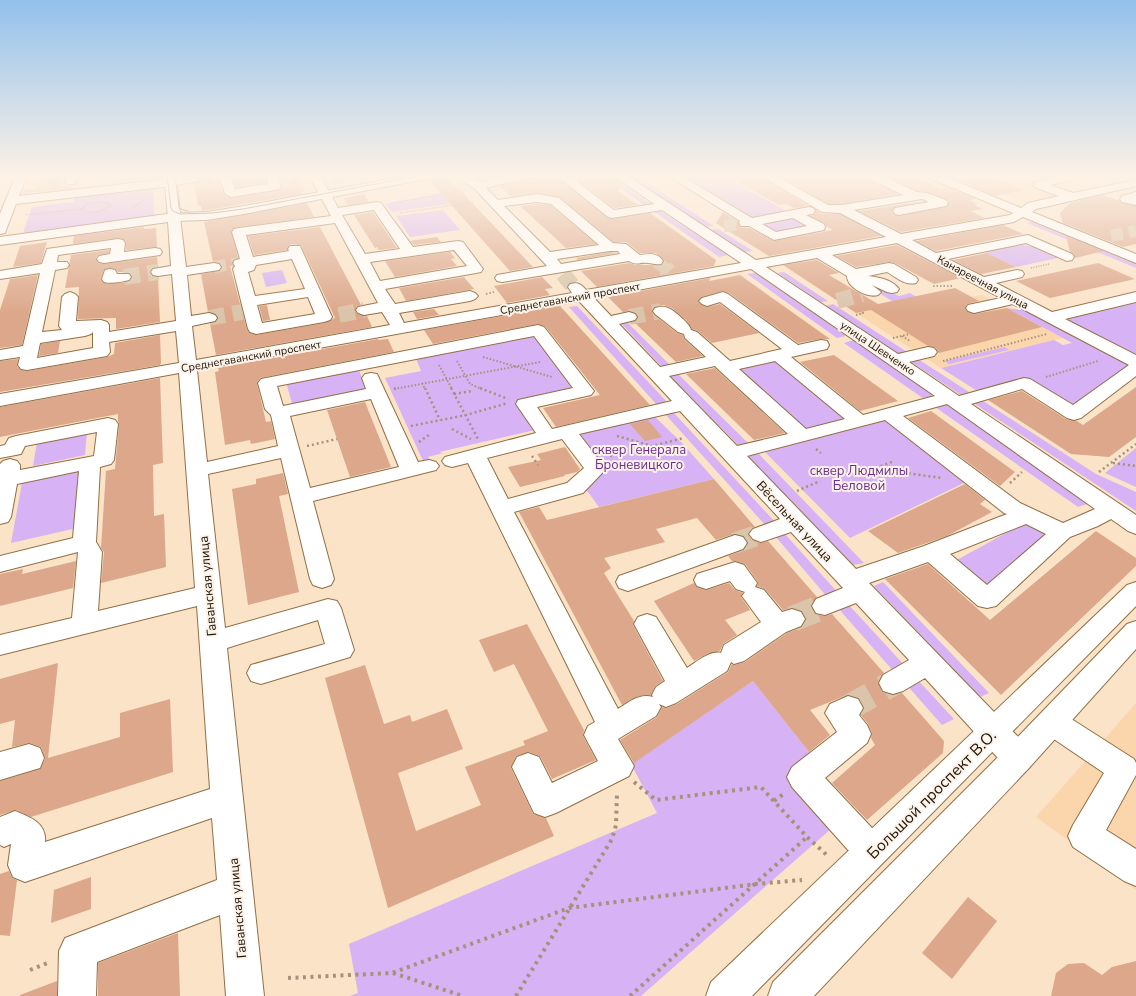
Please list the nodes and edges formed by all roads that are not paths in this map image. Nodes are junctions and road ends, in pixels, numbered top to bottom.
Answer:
1 (142, 221) edge
2 (174, 221) edge
3 (299, 221) edge
4 (340, 221) edge
5 (387, 221) edge
6 (512, 221) edge
7 (579, 221) edge
8 (688, 221) edge
9 (753, 221) edge
10 (808, 221) edge
11 (870, 221) edge
12 (994, 221) edge
13 (1045, 221) edge
14 (745, 223) joint
15 (719, 227) tunnel mouth
16 (701, 230) junction
17 (1111, 236) tunnel mouth
18 (900, 238) junction
19 (272, 240) dead end
20 (0, 241) edge
21 (1092, 241) junction
22 (610, 247) junction
23 (295, 249) junction
24 (155, 252) dead end
25 (409, 252) junction
26 (819, 253) junction
27 (631, 256) junction
28 (546, 257) junction
29 (935, 257) junction
30 (1067, 257) dead end
31 (117, 258) junction
32 (361, 259) junction
33 (1136, 259) edge
34 (448, 260) dead end
35 (94, 261) dead end
36 (656, 261) tunnel mouth
37 (244, 262) junction
38 (79, 263) dead end
39 (754, 265) junction
40 (48, 267) junction
41 (214, 267) tunnel mouth
42 (475, 268) junction
43 (179, 270) junction
44 (158, 272) tunnel mouth
45 (1021, 272) road end
46 (0, 274) edge
47 (502, 278) dead end
48 (911, 280) dead end
49 (486, 281) dead end
50 (569, 281) junction
51 (983, 282) junction
52 (376, 286) junction
53 (864, 287) junction
54 (892, 289) dead end
55 (313, 292) junction
56 (470, 296) dead end
57 (70, 297) dead end
58 (1136, 297) edge
59 (1015, 299) junction
60 (707, 300) dead end
61 (837, 301) tunnel mouth
62 (816, 306) junction
63 (247, 308) junction
64 (389, 308) junction
65 (974, 308) dead end
66 (364, 310) tunnel mouth
67 (661, 311) dead end
68 (629, 317) tunnel mouth
69 (1051, 317) junction
70 (209, 318) tunnel mouth
71 (607, 322) junction
72 (184, 323) junction
73 (420, 325) junction
74 (400, 329) junction
75 (102, 333) junction
76 (896, 337) road end
77 (866, 340) junction
78 (31, 345) junction
79 (440, 349) junction
80 (796, 351) junction
81 (928, 352) road end
82 (0, 355) edge
83 (778, 355) junction
84 (895, 360) junction
85 (1136, 362) edge
86 (365, 364) junction
87 (723, 364) junction
88 (188, 367) junction
89 (1136, 368) edge
90 (655, 373) junction
91 (377, 392) junction
92 (0, 400) edge
93 (954, 400) junction
94 (685, 404) junction
95 (280, 412) junction
96 (889, 414) junction
97 (860, 422) junction
98 (566, 431) junction
99 (802, 436) junction
100 (289, 450) junction
101 (7, 451) edge
102 (732, 454) junction
103 (90, 462) junction
104 (197, 470) junction
105 (7, 479) junction
106 (302, 497) junction
107 (501, 508) junction
108 (1112, 509) junction
109 (1027, 515) junction
110 (0, 517) edge
111 (795, 522) junction
112 (1136, 526) edge
113 (1062, 532) junction
114 (761, 534) tunnel mouth
115 (84, 543) junction
116 (735, 543) tunnel mouth
117 (932, 552) junction
118 (0, 564) edge
119 (322, 579) dead end
120 (706, 580) dead end
121 (628, 582) dead end
122 (856, 585) junction
123 (1136, 591) edge
124 (208, 594) junction
125 (825, 606) tunnel mouth
126 (84, 624) junction
127 (647, 624) dead end
128 (1136, 631) edge
129 (212, 642) junction
130 (0, 645) edge
131 (928, 662) junction
132 (260, 673) dead end
133 (893, 683) tunnel mouth
134 (665, 696) junction
135 (848, 708) dead end
136 (1052, 722) junction
137 (612, 728) junction
138 (993, 732) junction
139 (29, 758) dead end
140 (1018, 758) junction
141 (0, 766) edge
142 (528, 767) dead end
143 (227, 798) junction
144 (4, 830) dead end
145 (860, 839) dead end
146 (1136, 869) edge
147 (235, 890) junction
148 (77, 996) edge
149 (245, 996) edge
150 (725, 996) edge
151 (787, 996) edge

1 - 20 street
2 - 43 street, Гаванская улица
3 - 37 street
4 - 32 street
5 - 25 street
6 - 28 street, Вёсельная улица
7 - 22 street
8 - 16 street, улица Шевченко
9 - 14 street
10 - 14 street
11 - 18 street, Канареечная улица
12 - 18 street, Среднегаванский проспект
13 - 21 street
15 - 16 street
16 - 39 street, улица Шевченко
17 - 21 street
18 - 26 street, Среднегаванский проспект
18 - 29 street, Канареечная улица
19 - 23 street
21 - 33 street
22 - 27 street
22 - 28 street
23 - 37 street
23 - 55 street
24 - 31 street
25 - 32 street
25 - 42 street
26 - 39 street, Среднегаванский проспект
26 - 53 street
27 - 36 street
27 - 50 street
28 - 50 street, Вёсельная улица
29 - 30 street
29 - 51 street, Канареечная улица
31 - 35 street
31 - 40 street
32 - 52 street
34 - 42 street
37 - 63 street
38 - 40 street
39 - 50 street, Среднегаванский проспект
39 - 62 street, улица Шевченко
40 - 46 street
40 - 78 street
41 - 43 street
42 - 49 street
42 - 52 street
43 - 44 street
43 - 72 street, Гаванская улица
45 - 51 street
47 - 50 street
48 - 53 street
50 - 71 street, Вёсельная улица
50 - 73 street, Среднегаванский проспект
51 - 59 street, Канареечная улица
52 - 64 street
53 - 54 street
55 - 63 street
55 - 63 street
56 - 64 street
57 - 75 street
58 - 69 street
59 - 65 street
59 - 69 street, Канареечная улица
60 - 80 street
61 - 62 street
62 - 77 street, улица Шевченко
64 - 66 street
64 - 74 street
67 - 87 street
68 - 71 street
69 - 85 street, Канареечная улица
70 - 72 street
71 - 90 street, Вёсельная улица
72 - 75 street
72 - 88 street, Гаванская улица
73 - 74 street, Среднегаванский проспект
73 - 79 street
74 - 88 street, Среднегаванский проспект
75 - 78 street
75 - 78 street
76 - 77 street
77 - 80 street
77 - 84 street, улица Шевченко
78 - 82 street
79 - 86 street
79 - 98 street
80 - 83 street
81 - 84 street
83 - 87 street
83 - 97 street
84 - 93 street, улица Шевченко
86 - 91 street
86 - 95 street
87 - 90 street
87 - 99 street
88 - 92 street, Среднегаванский проспект
88 - 104 street, Гаванская улица
89 - 93 street
90 - 94 street, Вёсельная улица
91 - 95 street
91 - 106 street
93 - 96 street
93 - 108 street, улица Шевченко
94 - 98 street
94 - 102 street, Вёсельная улица
95 - 100 street
96 - 97 street
96 - 109 street
97 - 99 street
98 - 107 street
98 - 107 street
99 - 102 street
100 - 104 street
100 - 106 street
101 - 103 street
101 - 105 street
102 - 111 street, Вёсельная улица
103 - 105 street
103 - 115 street
104 - 124 street, Гаванская улица
105 - 110 street
106 - 119 street
107 - 137 street
108 - 112 street, улица Шевченко
108 - 113 street
109 - 113 street
109 - 117 street
111 - 114 street
111 - 122 street, Вёсельная улица
113 - 117 street
115 - 118 street
115 - 126 street
116 - 121 street
117 - 122 street
120 - 134 street
122 - 125 street
122 - 131 street, Вёсельная улица
123 - 138 street, Большой проспект В.О.
124 - 126 street
124 - 129 street, Гаванская улица
126 - 130 street
127 - 134 street
128 - 136 street
129 - 132 street
129 - 143 street, Гаванская улица
131 - 133 street
131 - 138 street, Вёсельная улица
134 - 137 street
135 - 145 street
136 - 140 street
136 - 146 street
137 - 142 street
138 - 140 street, Вёсельная улица
138 - 150 street, Большой проспект В.О.
139 - 141 street
140 - 151 street
143 - 144 street
143 - 147 street, Гаванская улица
147 - 148 street
147 - 149 street, Гаванская улица

